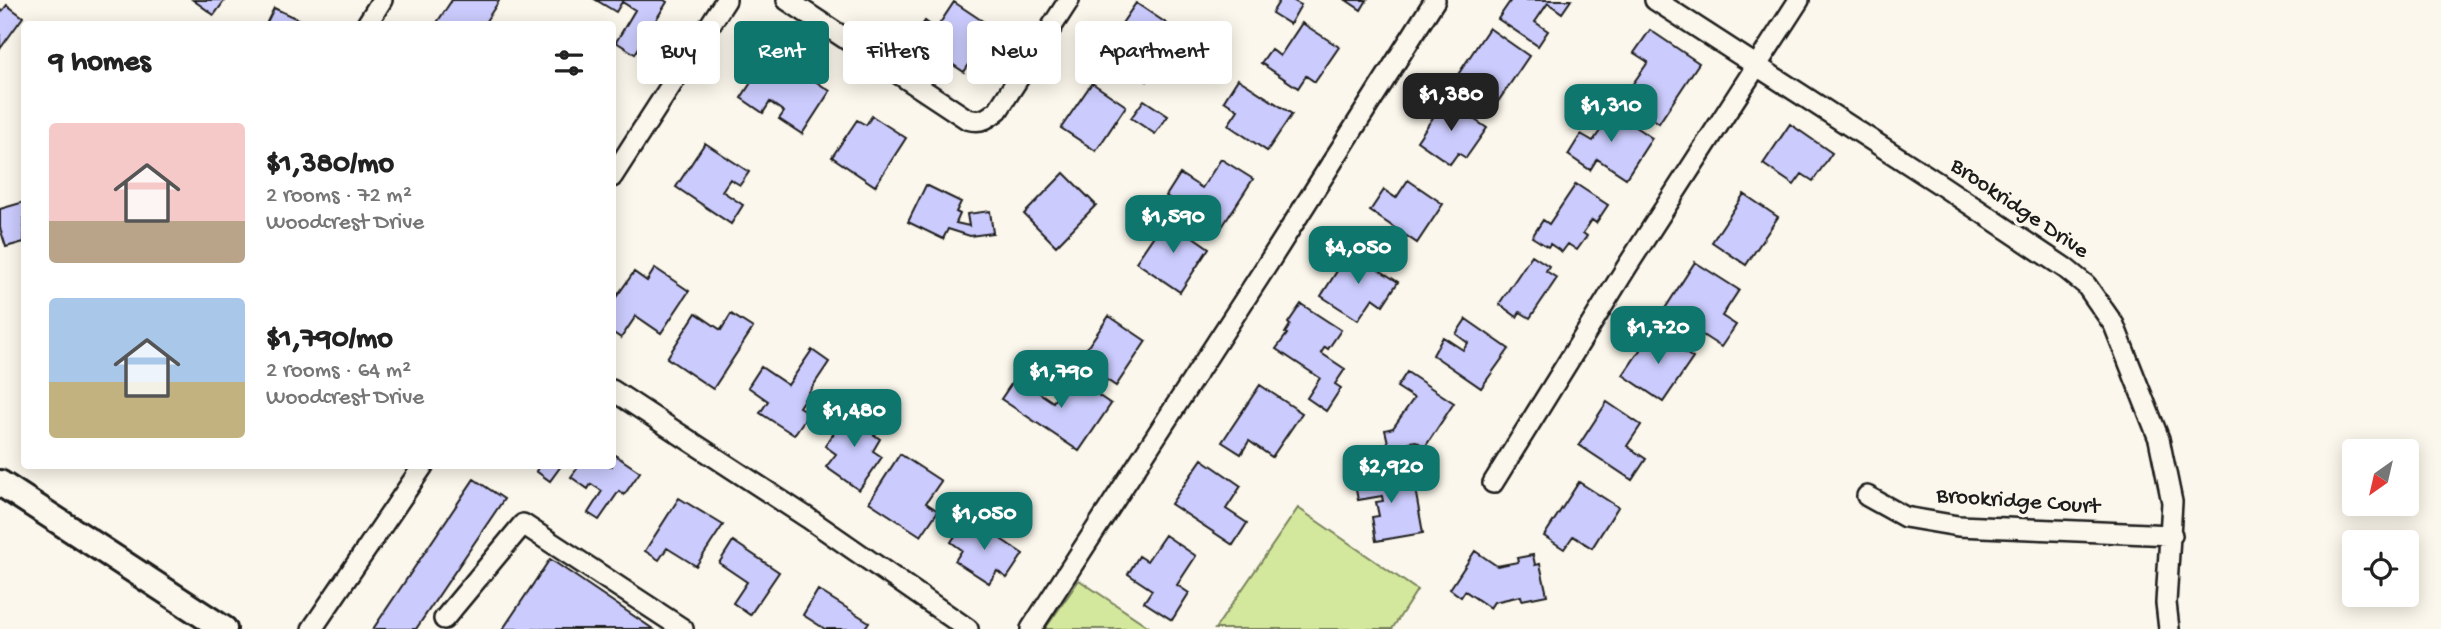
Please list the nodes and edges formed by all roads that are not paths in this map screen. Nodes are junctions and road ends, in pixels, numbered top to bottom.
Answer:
1 (382, 0) edge
2 (726, 0) edge
3 (787, 0) edge
4 (1069, 0) edge
5 (1435, 0) edge
6 (1655, 0) edge
7 (1799, 0) edge
8 (369, 21) edge
9 (1756, 66) junction
10 (616, 171) edge
11 (616, 393) edge
12 (421, 469) edge
13 (0, 483) edge
14 (1493, 484) dead end
15 (1867, 496) dead end
16 (2172, 535) junction
17 (447, 626) edge
18 (224, 629) edge
19 (312, 629) edge
20 (683, 629) edge
21 (968, 629) edge
22 (1031, 629) edge
23 (2169, 629) edge

1 - 8 street
2 - 10 street
3 - 4 street
5 - 22 street
6 - 9 street, Brookridge Drive
7 - 9 street
9 - 14 street
9 - 16 street, Brookridge Drive
11 - 21 street
12 - 19 street
13 - 18 main road
15 - 16 street, Brookridge Court
16 - 23 street, Brookridge Drive
17 - 20 street

